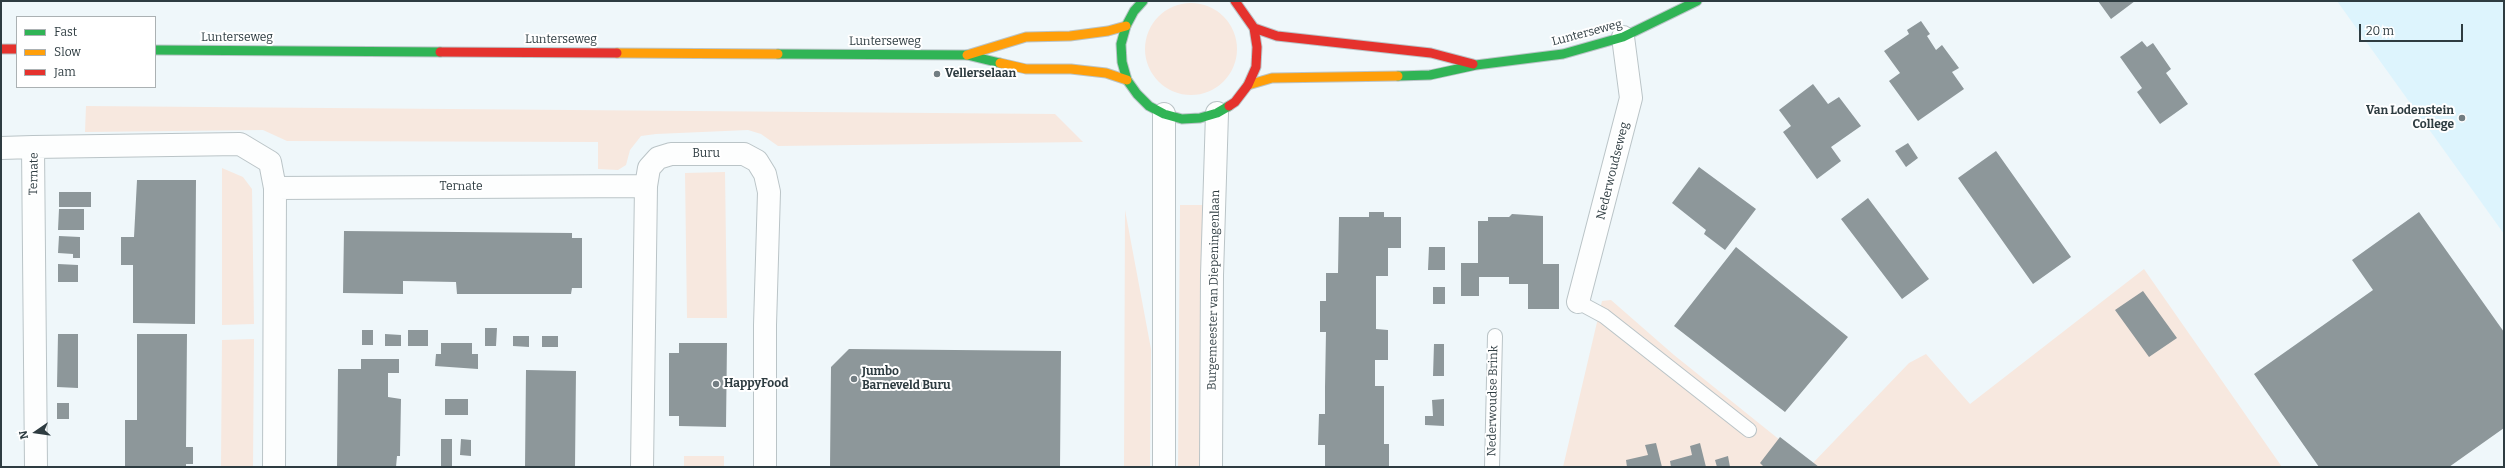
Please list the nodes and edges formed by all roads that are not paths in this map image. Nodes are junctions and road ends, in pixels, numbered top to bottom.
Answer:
1 (1143, 1) edge
2 (1235, 1) edge
3 (1697, 1) edge
4 (1126, 26) junction
5 (1254, 28) junction
6 (1623, 37) junction
7 (1, 49) edge
8 (16, 49) edge
9 (156, 50) edge
10 (967, 55) junction
11 (1476, 65) junction
12 (1127, 80) junction
13 (1248, 85) junction
14 (1217, 113) junction
15 (1164, 114) junction
16 (33, 147) junction
17 (1, 148) edge
18 (646, 186) junction
19 (275, 188) junction
20 (1578, 302) joint
21 (1495, 336) dead end
22 (1749, 430) dead end
23 (36, 467) edge
24 (274, 467) edge
25 (642, 467) edge
26 (765, 467) edge
27 (1164, 467) edge
28 (1211, 467) edge
29 (1492, 467) edge

1 - 4 main road
2 - 5 main road
3 - 6 main road, Lunterseweg
4 - 10 main road, Lunterseweg
4 - 12 main road
5 - 11 main road, Lunterseweg
5 - 13 main road
6 - 11 main road, Lunterseweg
6 - 20 street, Nederwoudseweg
7 - 8 main road
9 - 10 main road, Lunterseweg
10 - 12 main road, Lunterseweg
11 - 13 main road, Lunterseweg
12 - 15 main road
13 - 14 main road
14 - 15 main road
14 - 28 street, Burgemeester van Diepeningenlaan
15 - 27 street
16 - 17 street
16 - 19 street, Ternate
16 - 23 street, Ternate
18 - 19 street, Ternate
18 - 25 street, Buru
18 - 26 street, Buru
19 - 24 street, Ternate
20 - 22 lane
21 - 29 lane, Nederwoudse Brink

